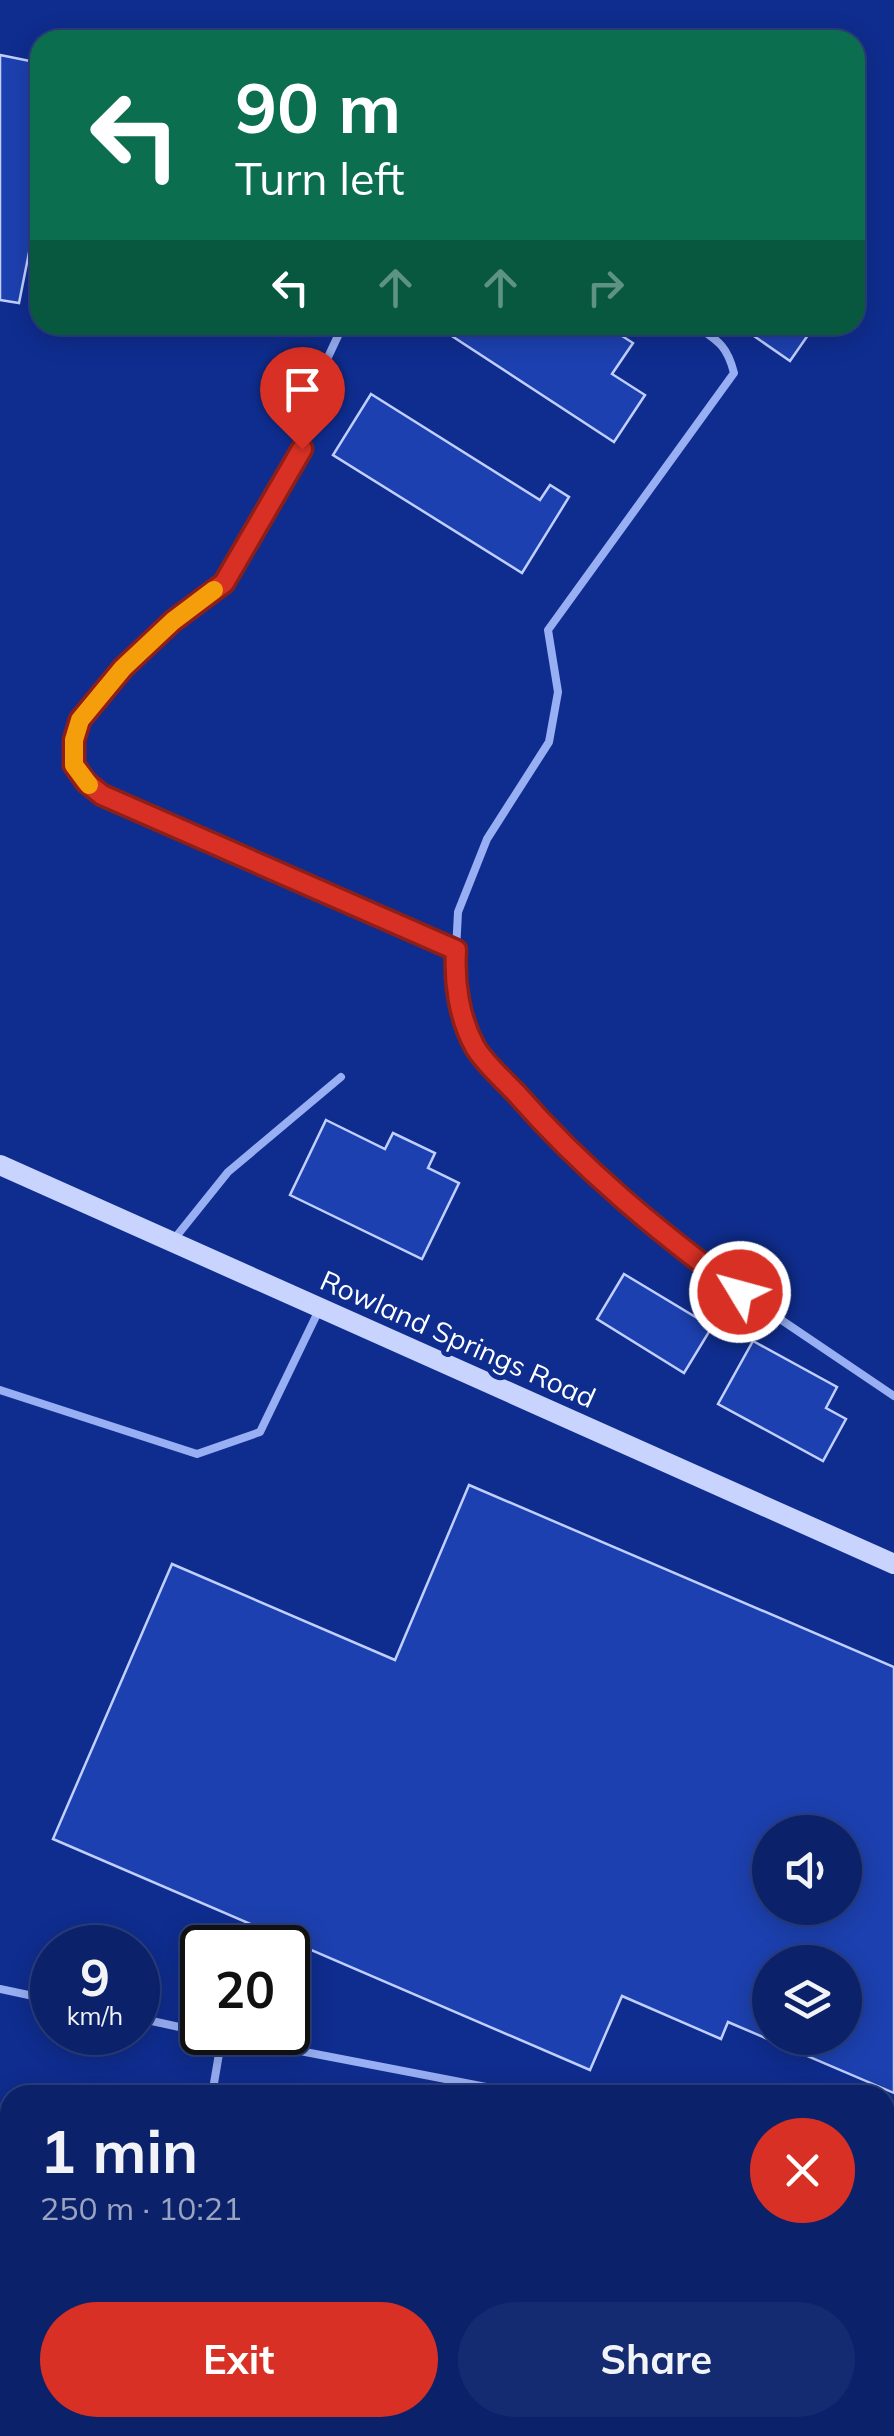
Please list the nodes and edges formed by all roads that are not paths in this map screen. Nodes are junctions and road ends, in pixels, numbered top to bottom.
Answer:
1 (338, 335) edge
2 (710, 335) edge
3 (456, 950) junction
4 (340, 1077) dead end
5 (0, 1165) edge
6 (172, 1242) junction
7 (320, 1308) junction
8 (0, 1390) edge
9 (894, 1396) edge
10 (894, 1564) edge
11 (0, 1989) edge
12 (30, 1995) edge
13 (310, 2053) edge
14 (219, 2055) edge
15 (214, 2085) edge
16 (476, 2085) edge

1 - 3 lane
2 - 3 lane
3 - 9 lane
4 - 6 lane
5 - 6 street, Rowland Springs Road
6 - 7 street, Rowland Springs Road
7 - 8 lane
7 - 10 street, Rowland Springs Road
11 - 12 lane
13 - 16 lane
14 - 15 lane

